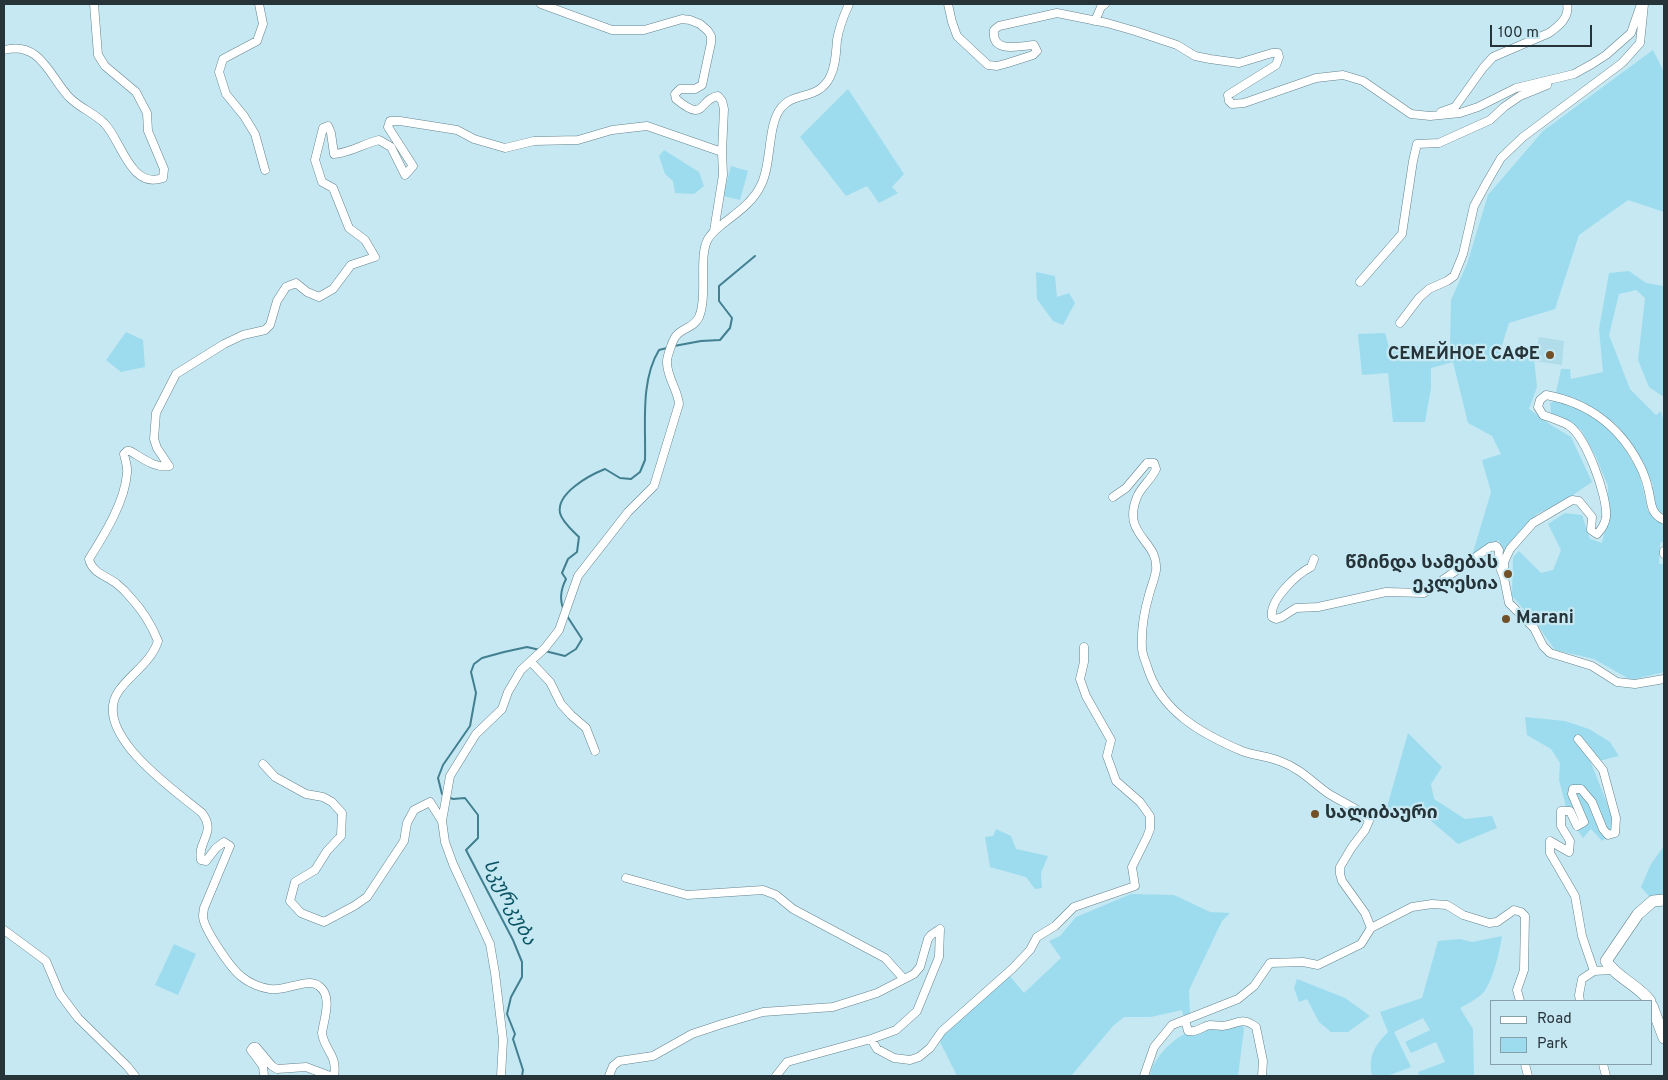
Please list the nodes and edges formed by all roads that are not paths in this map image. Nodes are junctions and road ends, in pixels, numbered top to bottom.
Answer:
1 (94, 4) edge
2 (259, 4) edge
3 (541, 4) edge
4 (849, 4) edge
5 (948, 4) edge
6 (1105, 4) edge
7 (1567, 4) edge
8 (1642, 4) edge
9 (1095, 21) junction
10 (4, 50) edge
11 (1574, 74) junction
12 (1430, 116) junction
13 (722, 152) junction
14 (265, 170) dead end
15 (714, 231) junction
16 (1360, 282) dead end
17 (1400, 323) dead end
18 (1113, 497) dead end
19 (1664, 520) edge
20 (1314, 559) dead end
21 (1504, 578) junction
22 (1084, 647) dead end
23 (531, 662) junction
24 (1664, 679) edge
25 (1578, 739) dead end
26 (595, 751) dead end
27 (263, 764) dead end
28 (442, 821) junction
29 (626, 878) dead end
30 (1664, 900) edge
31 (1372, 928) junction
32 (4, 930) edge
33 (1611, 970) junction
34 (1594, 971) junction
35 (904, 979) junction
36 (1520, 1000) edge
37 (1580, 1000) edge
38 (1649, 1000) edge
39 (1653, 1009) edge
40 (1184, 1020) junction
41 (1664, 1038) edge
42 (871, 1039) junction
43 (134, 1076) edge
44 (264, 1076) edge
45 (332, 1076) edge
46 (501, 1076) edge
47 (609, 1076) edge
48 (776, 1076) edge
49 (1144, 1076) edge
50 (1262, 1076) edge

1 - 10 street
2 - 14 street
3 - 13 street
4 - 15 street
5 - 9 street
6 - 9 street
7 - 12 street
8 - 11 street
8 - 17 street
9 - 12 street
11 - 12 street
11 - 16 street
13 - 15 street
13 - 45 street
15 - 23 street
18 - 31 street
19 - 21 street
20 - 21 street
21 - 24 street
22 - 42 street
23 - 26 street
23 - 28 street
25 - 34 street
27 - 28 street
28 - 46 street
29 - 35 street
30 - 33 street
31 - 36 street
31 - 40 street
32 - 43 street
33 - 34 street
33 - 38 street
34 - 37 street
35 - 42 street
35 - 47 street
39 - 41 street
40 - 49 street
40 - 50 street
42 - 48 street
44 - 45 street

